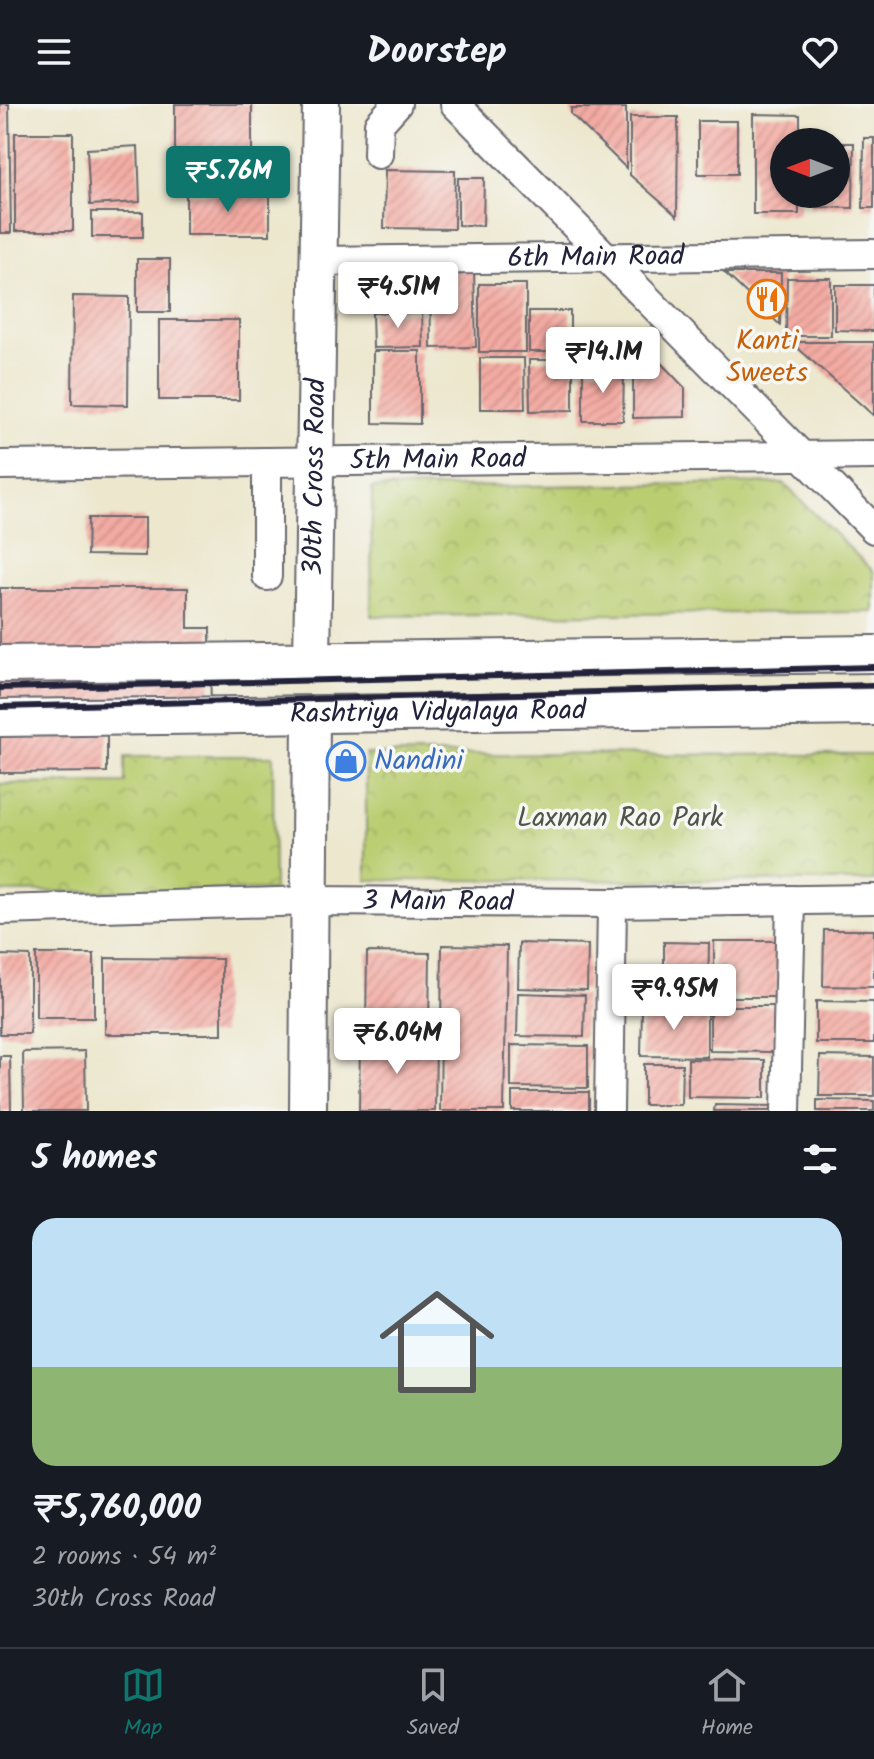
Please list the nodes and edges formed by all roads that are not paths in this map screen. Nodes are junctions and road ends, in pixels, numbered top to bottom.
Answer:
1 (321, 104) edge
2 (397, 104) edge
3 (455, 104) edge
4 (378, 154) dead end
5 (874, 254) edge
6 (606, 258) junction
7 (318, 261) junction
8 (874, 455) edge
9 (803, 456) junction
10 (267, 462) junction
11 (315, 462) junction
12 (0, 465) edge
13 (874, 529) edge
14 (267, 576) dead end
15 (874, 654) edge
16 (312, 659) junction
17 (0, 664) edge
18 (874, 707) edge
19 (311, 715) junction
20 (0, 718) edge
21 (874, 899) edge
22 (791, 900) junction
23 (310, 901) junction
24 (612, 903) junction
25 (0, 910) edge
26 (308, 1111) edge
27 (609, 1111) edge
28 (786, 1111) edge

1 - 7 main road, 30th Cross Road
2 - 4 street
3 - 6 street
5 - 6 street, 6th Main Road
6 - 7 street, 6th Main Road
6 - 9 street
7 - 11 main road, 30th Cross Road
8 - 9 street, 5th Main Road
9 - 11 street, 5th Main Road
9 - 13 street
10 - 11 street, 5th Main Road
10 - 12 street, 5th Main Road
10 - 14 street
11 - 16 main road, 30th Cross Road
15 - 16 main road, Rashtriya Vidyalaya Road
16 - 17 main road, Rashtriya Vidyalaya Road
18 - 19 main road, Rashtriya Vidyalaya Road
19 - 20 main road, Rashtriya Vidyalaya Road
19 - 23 main road
21 - 22 street, 3 Main Road
22 - 24 street, 3 Main Road
22 - 28 street
23 - 24 street, 3 Main Road
23 - 25 street, 3 Main Road
23 - 26 main road
24 - 27 street

